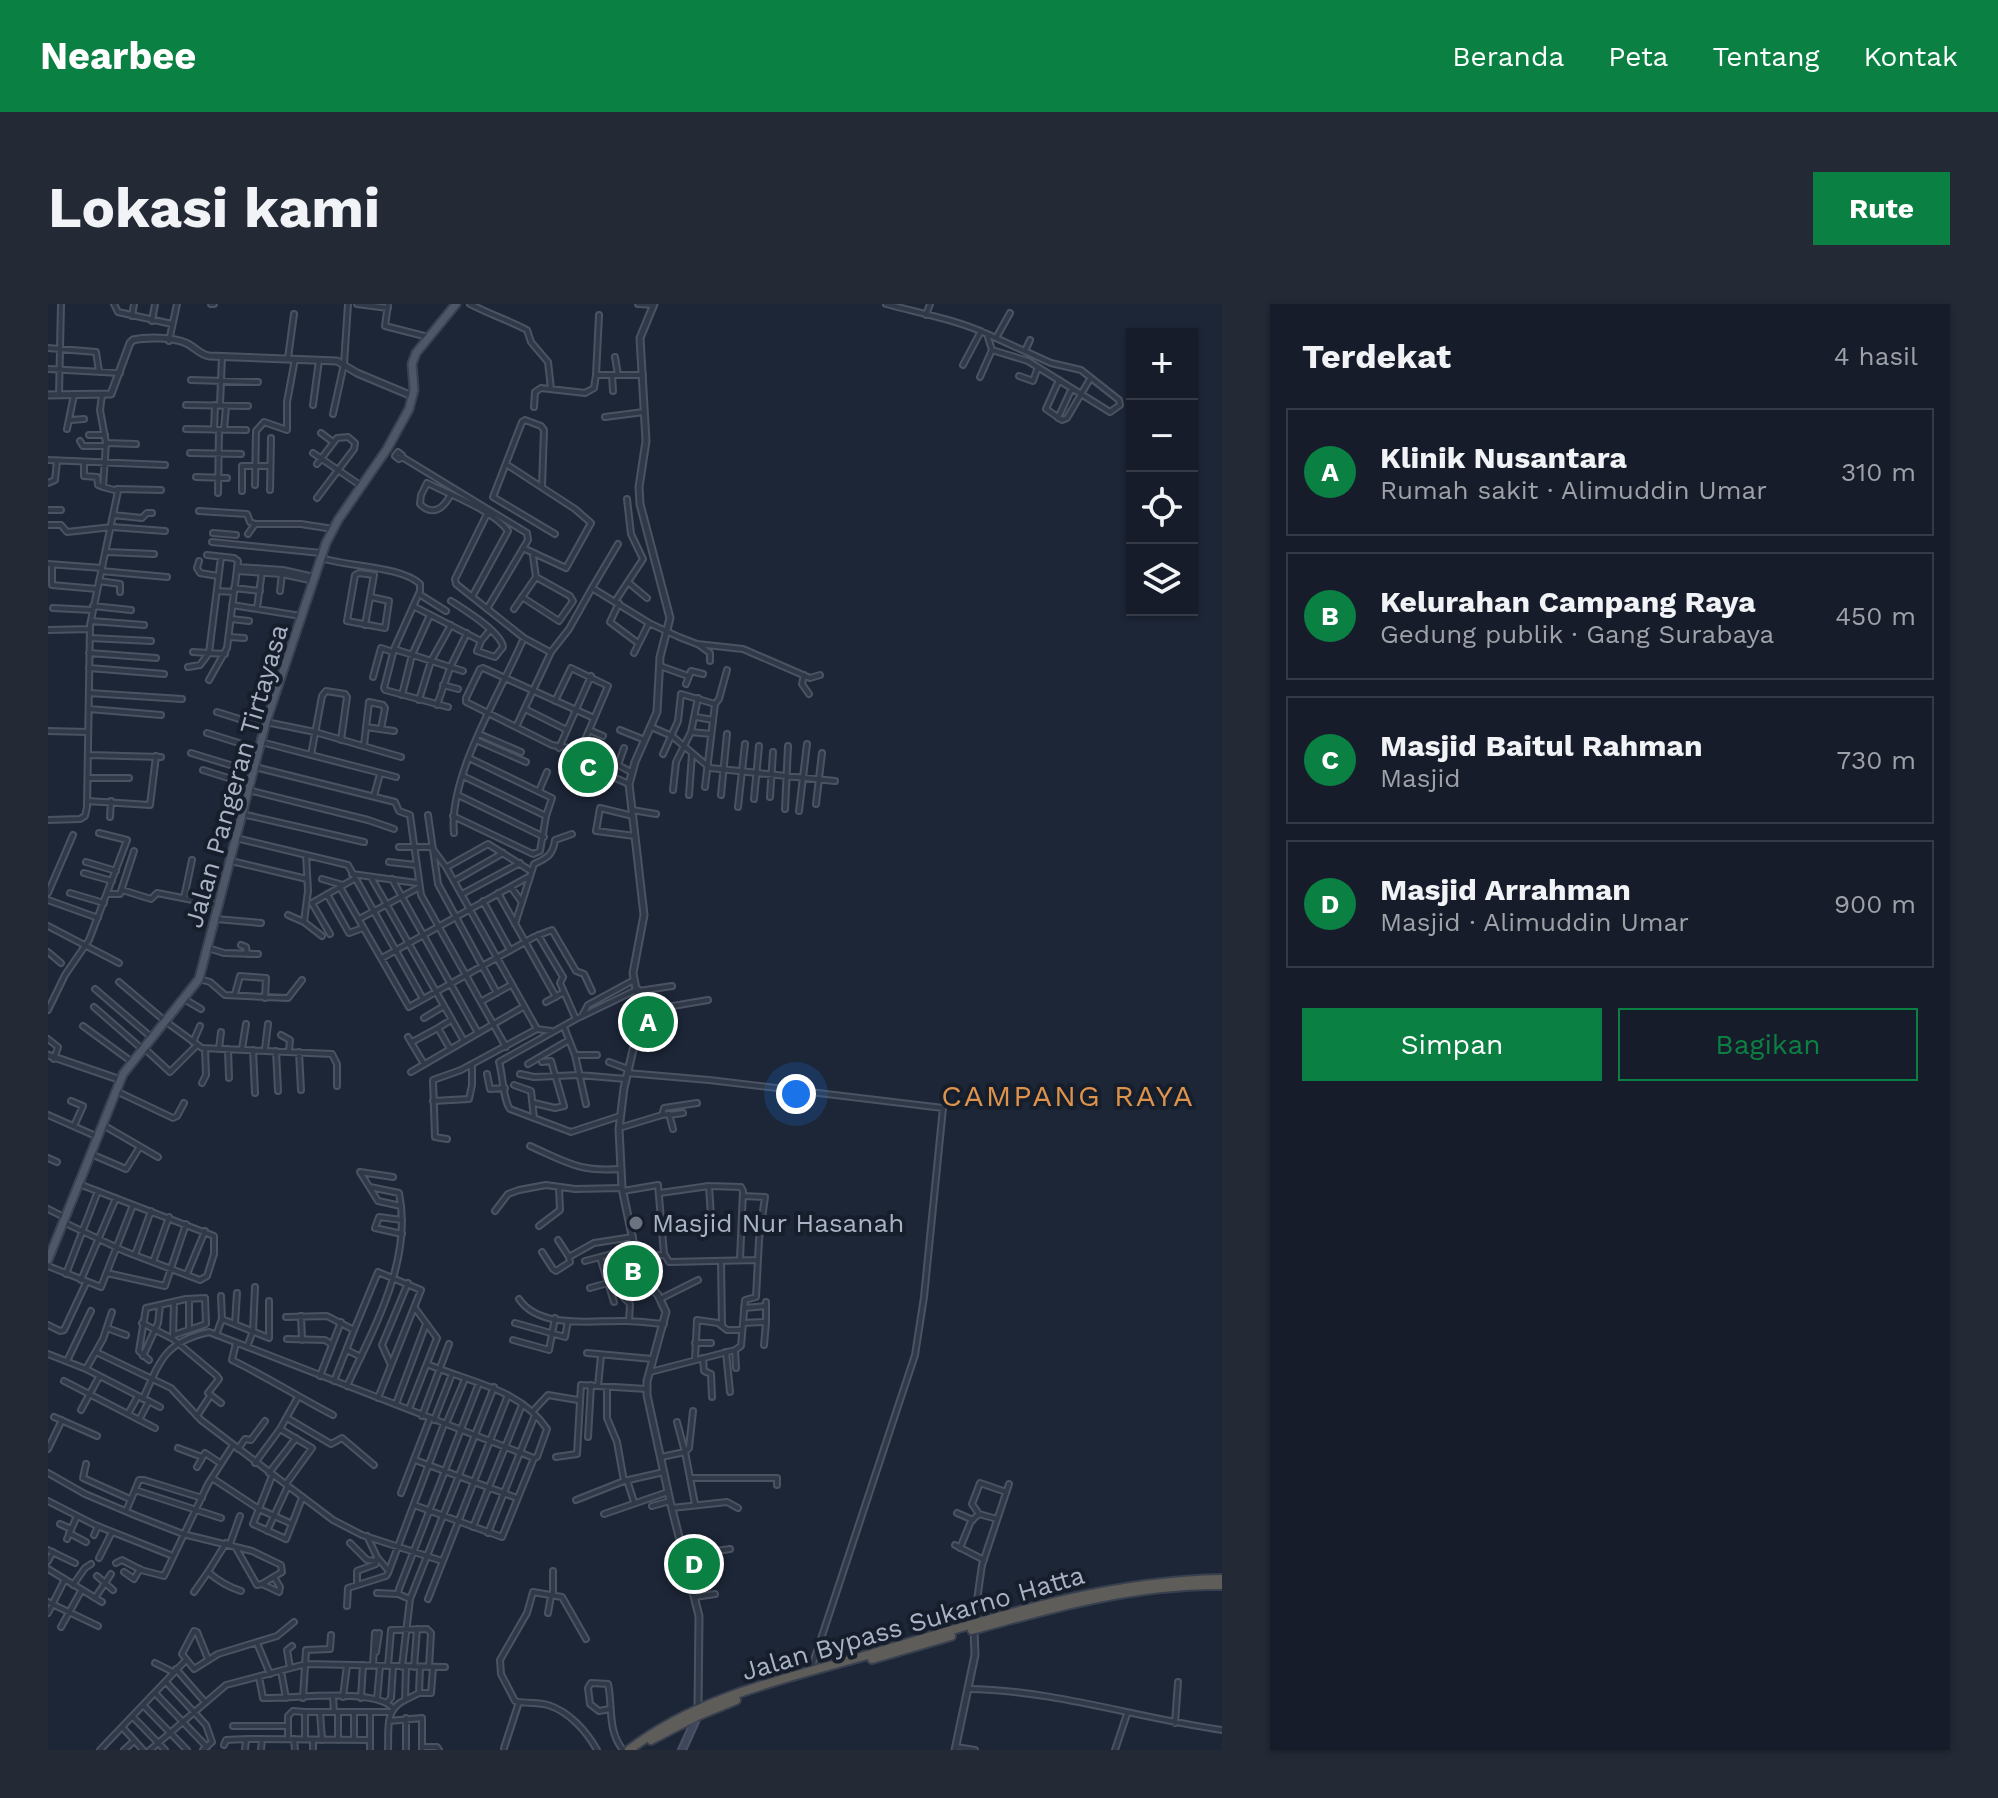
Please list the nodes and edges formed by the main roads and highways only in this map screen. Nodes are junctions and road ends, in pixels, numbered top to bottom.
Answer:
1 (456, 304) edge
2 (48, 1260) edge
3 (1222, 1582) edge
4 (920, 1642) junction
5 (698, 1695) road end
6 (711, 1703) junction
7 (698, 1712) junction
8 (669, 1726) junction
9 (682, 1749) edge
10 (626, 1750) edge
11 (637, 1750) edge

1 - 2 main road, Jalan Pangeran Tirtayasa
3 - 4 highway, Jalan Bypass Sukarno Hatta
4 - 6 highway, Jalan Bypass Sukarno Hatta
4 - 7 highway, Jalan Bypass Sukarno Hatta
5 - 6 highway
6 - 7 highway, Jalan Bypass Sukarno Hatta
7 - 8 highway, Jalan Bypass Sukarno Hatta
7 - 9 main road
8 - 10 highway, Jalan Bypass Sukarno Hatta
8 - 11 highway, Jalan Bypass Sukarno Hatta

